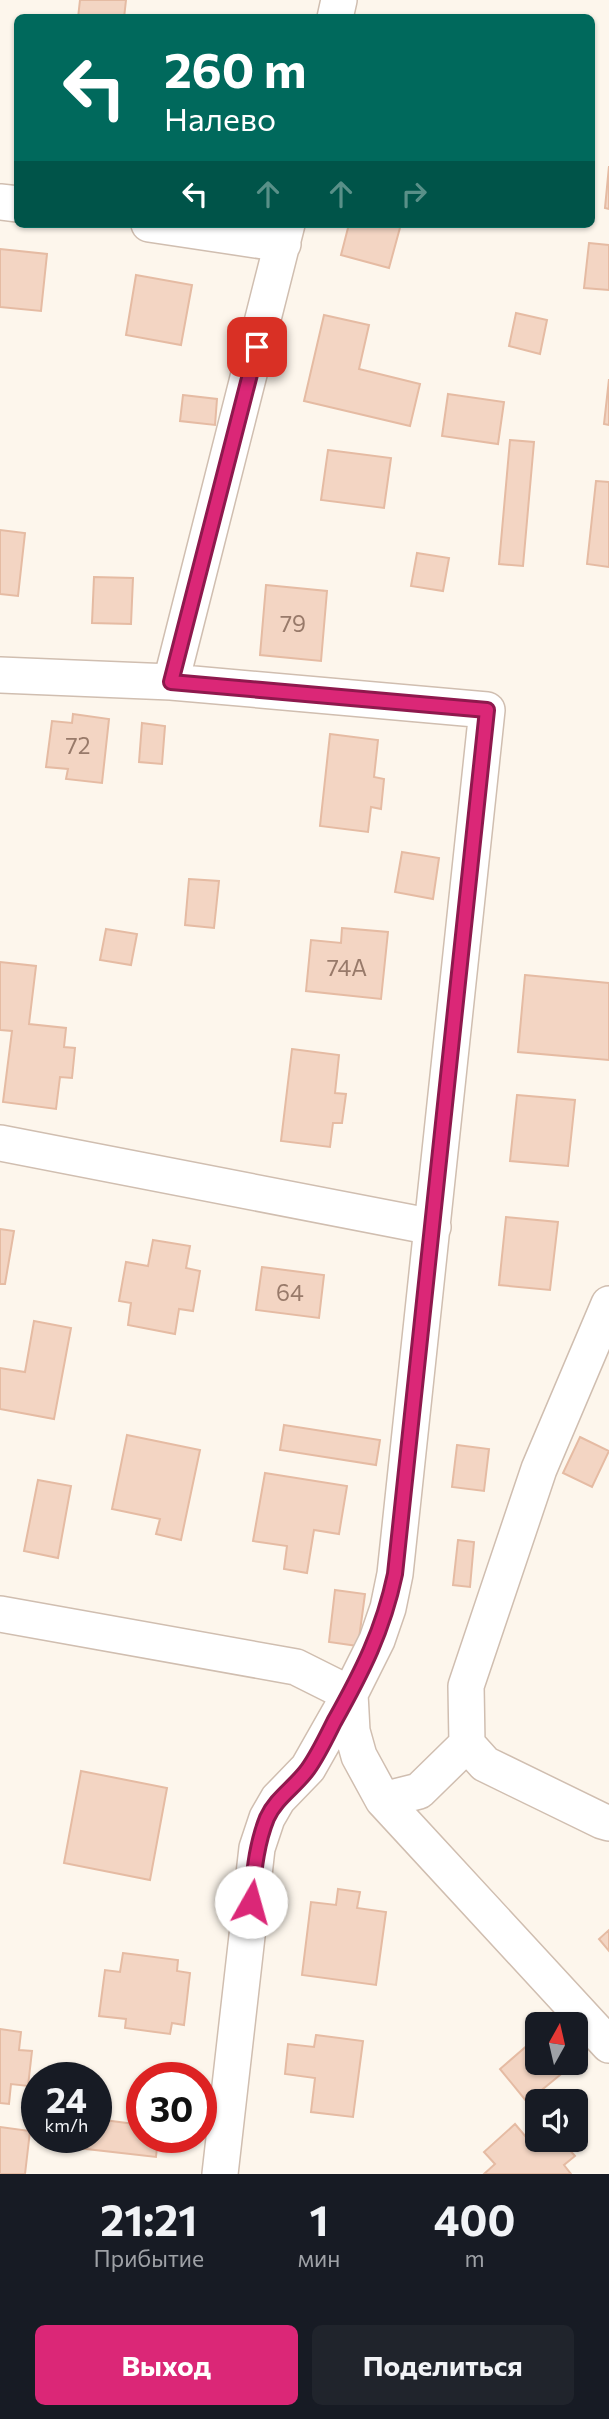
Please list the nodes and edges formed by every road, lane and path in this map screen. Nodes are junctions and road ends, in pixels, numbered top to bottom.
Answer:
1 (203, 228) edge
2 (285, 234) edge
3 (0, 676) edge
4 (171, 682) junction
5 (0, 1143) edge
6 (433, 1227) junction
7 (609, 1304) edge
8 (0, 1614) edge
9 (349, 1694) junction
10 (467, 1744) junction
11 (383, 1800) junction
12 (609, 1822) edge
13 (609, 2045) edge
14 (220, 2174) edge

1 - 2 street
2 - 4 street
3 - 4 street
4 - 6 street
5 - 6 street
6 - 9 street
7 - 10 street
8 - 9 street
9 - 11 street
9 - 14 street
10 - 11 street
10 - 12 street
11 - 13 street

